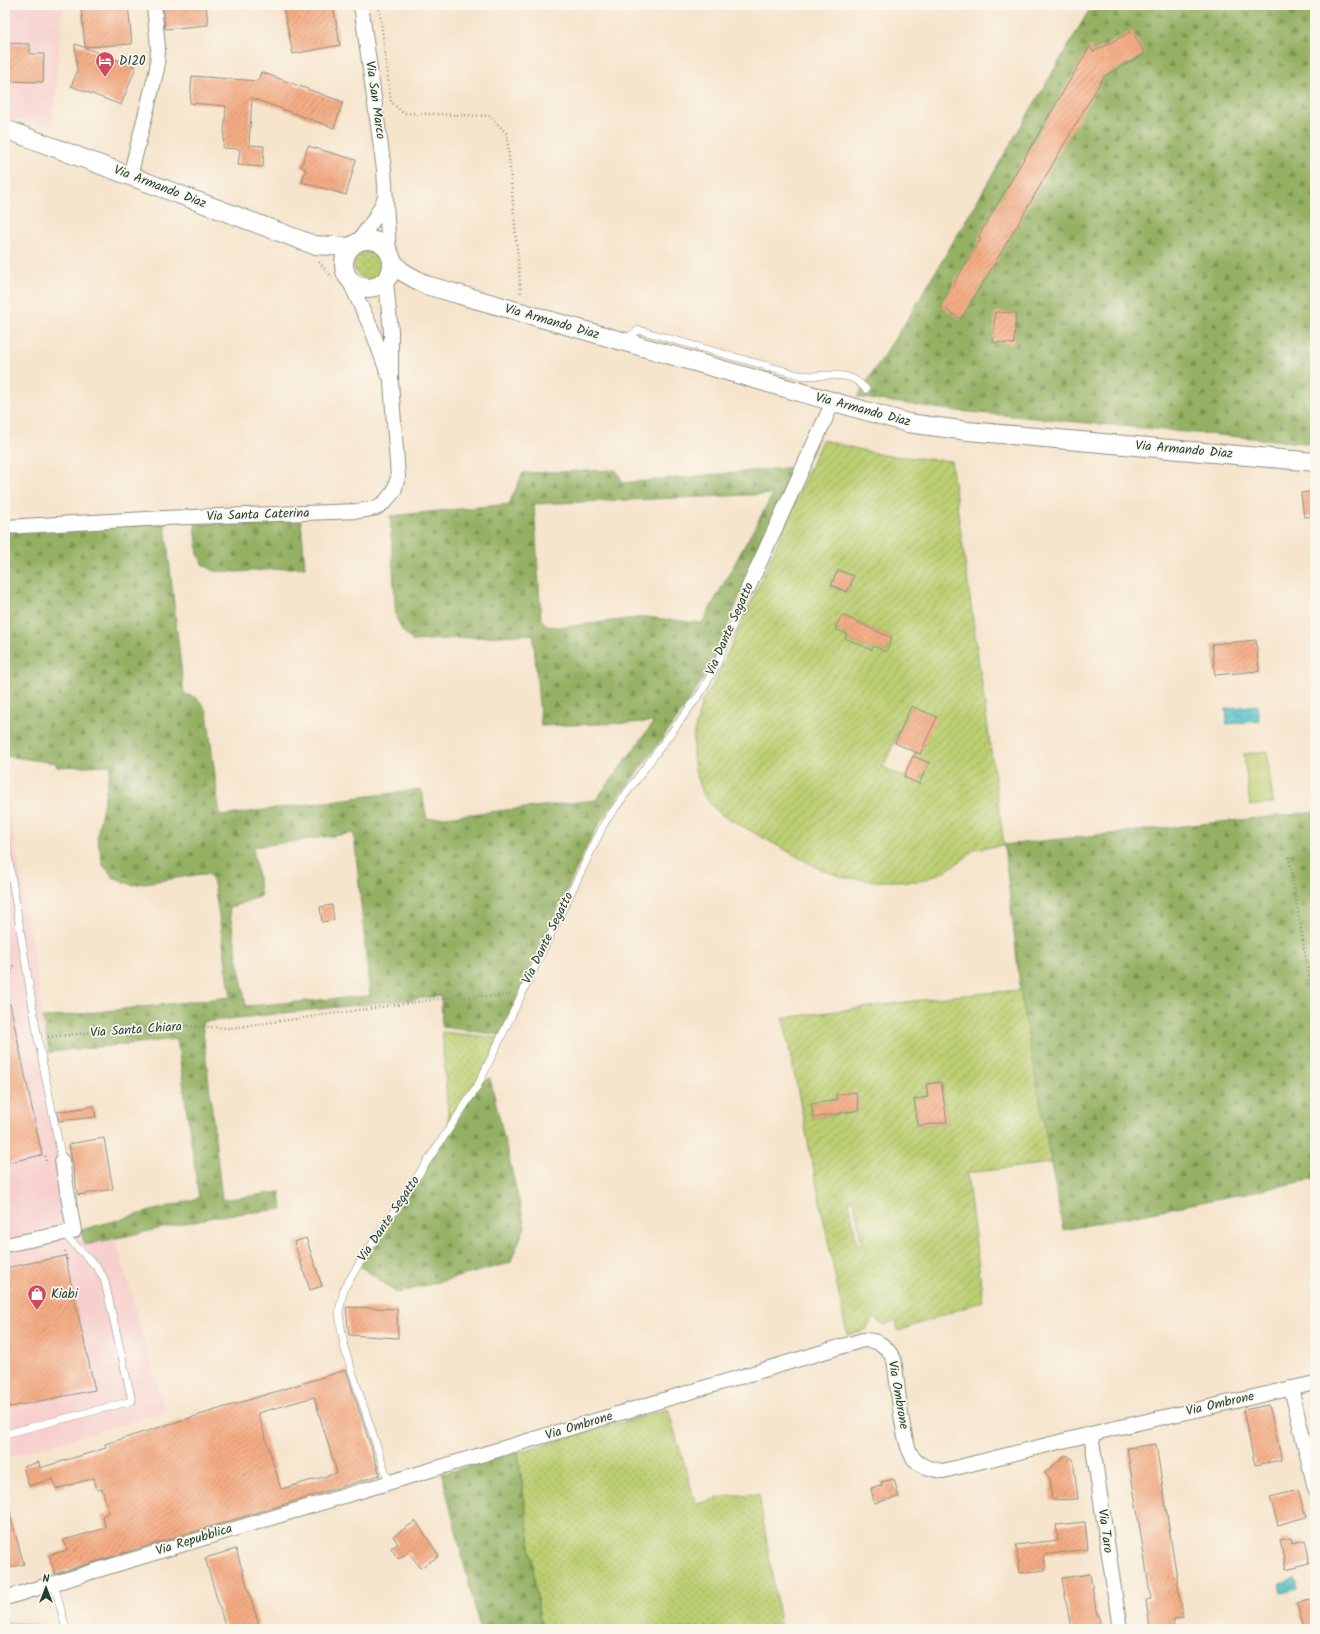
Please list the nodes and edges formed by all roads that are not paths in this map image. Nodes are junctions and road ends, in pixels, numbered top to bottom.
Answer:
1 (154, 5) edge
2 (361, 5) edge
3 (5, 129) edge
4 (130, 176) junction
5 (386, 196) junction
6 (354, 245) junction
7 (316, 253) junction
8 (391, 257) junction
9 (343, 278) junction
10 (386, 282) junction
11 (426, 285) junction
12 (621, 342) junction
13 (391, 382) junction
14 (866, 389) dead end
15 (833, 402) junction
16 (1315, 462) edge
17 (5, 527) edge
18 (748, 588) joint
19 (5, 837) edge
20 (62, 1161) joint
21 (63, 1233) junction
22 (5, 1245) edge
23 (1315, 1384) edge
24 (1291, 1388) junction
25 (5, 1434) edge
26 (1091, 1434) junction
27 (386, 1484) junction
28 (1315, 1488) edge
29 (54, 1583) junction
30 (5, 1598) edge
31 (66, 1629) edge
32 (1120, 1629) edge

1 - 4 street
2 - 5 street, Via San Marco
3 - 4 street, Via Armando Diaz
4 - 7 street, Via Armando Diaz
5 - 6 street
5 - 8 street, Via San Marco
6 - 7 street, Via Armando Diaz
6 - 8 street, Via Armando Diaz
6 - 9 street
7 - 9 street, Via Armando Diaz
8 - 10 street
8 - 11 street, Via Armando Diaz
9 - 10 street, Via Armando Diaz
9 - 13 street, Via Santa Caterina
10 - 11 street, Via Armando Diaz
10 - 13 street, Via Santa Caterina
11 - 12 street, Via Armando Diaz
12 - 14 lane
12 - 15 street, Via Armando Diaz
13 - 17 street, Via Santa Caterina
15 - 16 street, Via Armando Diaz
15 - 18 street, Via Dante Segatto
18 - 27 lane, Via Dante Segatto
19 - 20 lane
20 - 21 street
21 - 22 street
21 - 25 lane
23 - 24 street, Via Ombrone
24 - 26 street, Via Ombrone
24 - 28 street
26 - 27 street, Via Ombrone
26 - 32 street, Via Taro
27 - 29 street, Via Repubblica
29 - 30 street, Via Repubblica
29 - 31 lane

